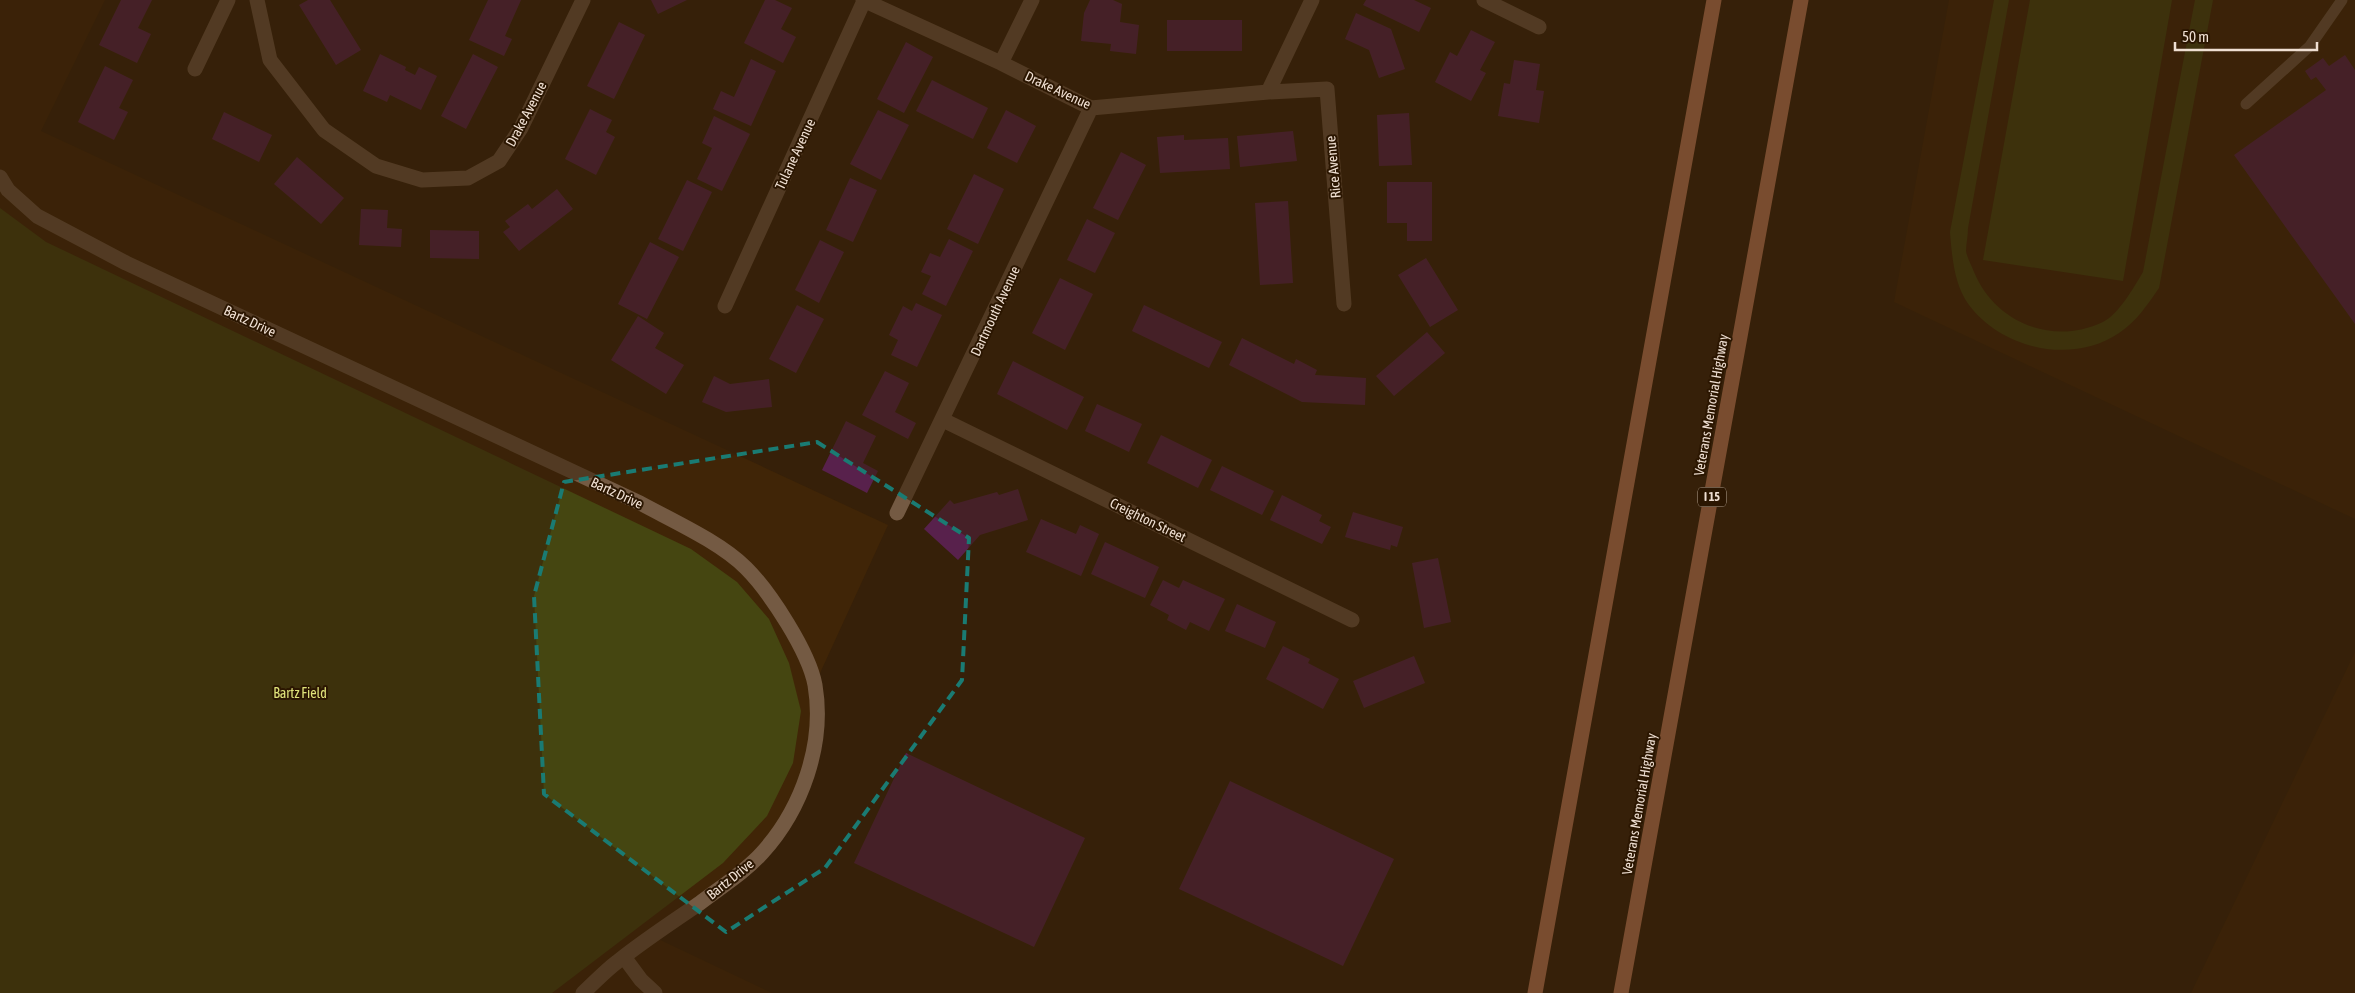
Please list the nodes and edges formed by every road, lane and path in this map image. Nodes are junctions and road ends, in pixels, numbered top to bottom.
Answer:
1 (228, 0) edge
2 (258, 0) edge
3 (583, 0) edge
4 (864, 0) edge
5 (1032, 0) edge
6 (1312, 0) edge
7 (1484, 0) edge
8 (1714, 0) edge
9 (1801, 0) edge
10 (2342, 0) edge
11 (1539, 27) dead end
12 (1001, 63) junction
13 (195, 69) dead end
14 (1268, 92) junction
15 (2246, 104) dead end
16 (1091, 108) junction
17 (0, 177) edge
18 (1344, 304) dead end
19 (725, 306) dead end
20 (943, 420) junction
21 (897, 513) dead end
22 (1352, 620) dead end
23 (624, 957) junction
24 (583, 993) edge
25 (655, 993) edge
26 (1535, 993) edge
27 (1621, 993) edge

1 - 13 street
2 - 3 street, Drake Avenue
4 - 12 street, Drake Avenue
4 - 19 street, Tulane Avenue
5 - 12 street
6 - 14 street
7 - 11 street
8 - 26 highway
9 - 27 highway, Veterans Memorial Highway / I 15
10 - 15 lane
12 - 16 street, Drake Avenue
14 - 16 street, Drake Avenue
14 - 18 street, Rice Avenue
16 - 20 street, Dartmouth Avenue
17 - 23 street, Bartz Drive
20 - 21 street, Dartmouth Avenue
20 - 22 street, Creighton Street
23 - 24 street, Bartz Drive
23 - 25 street

